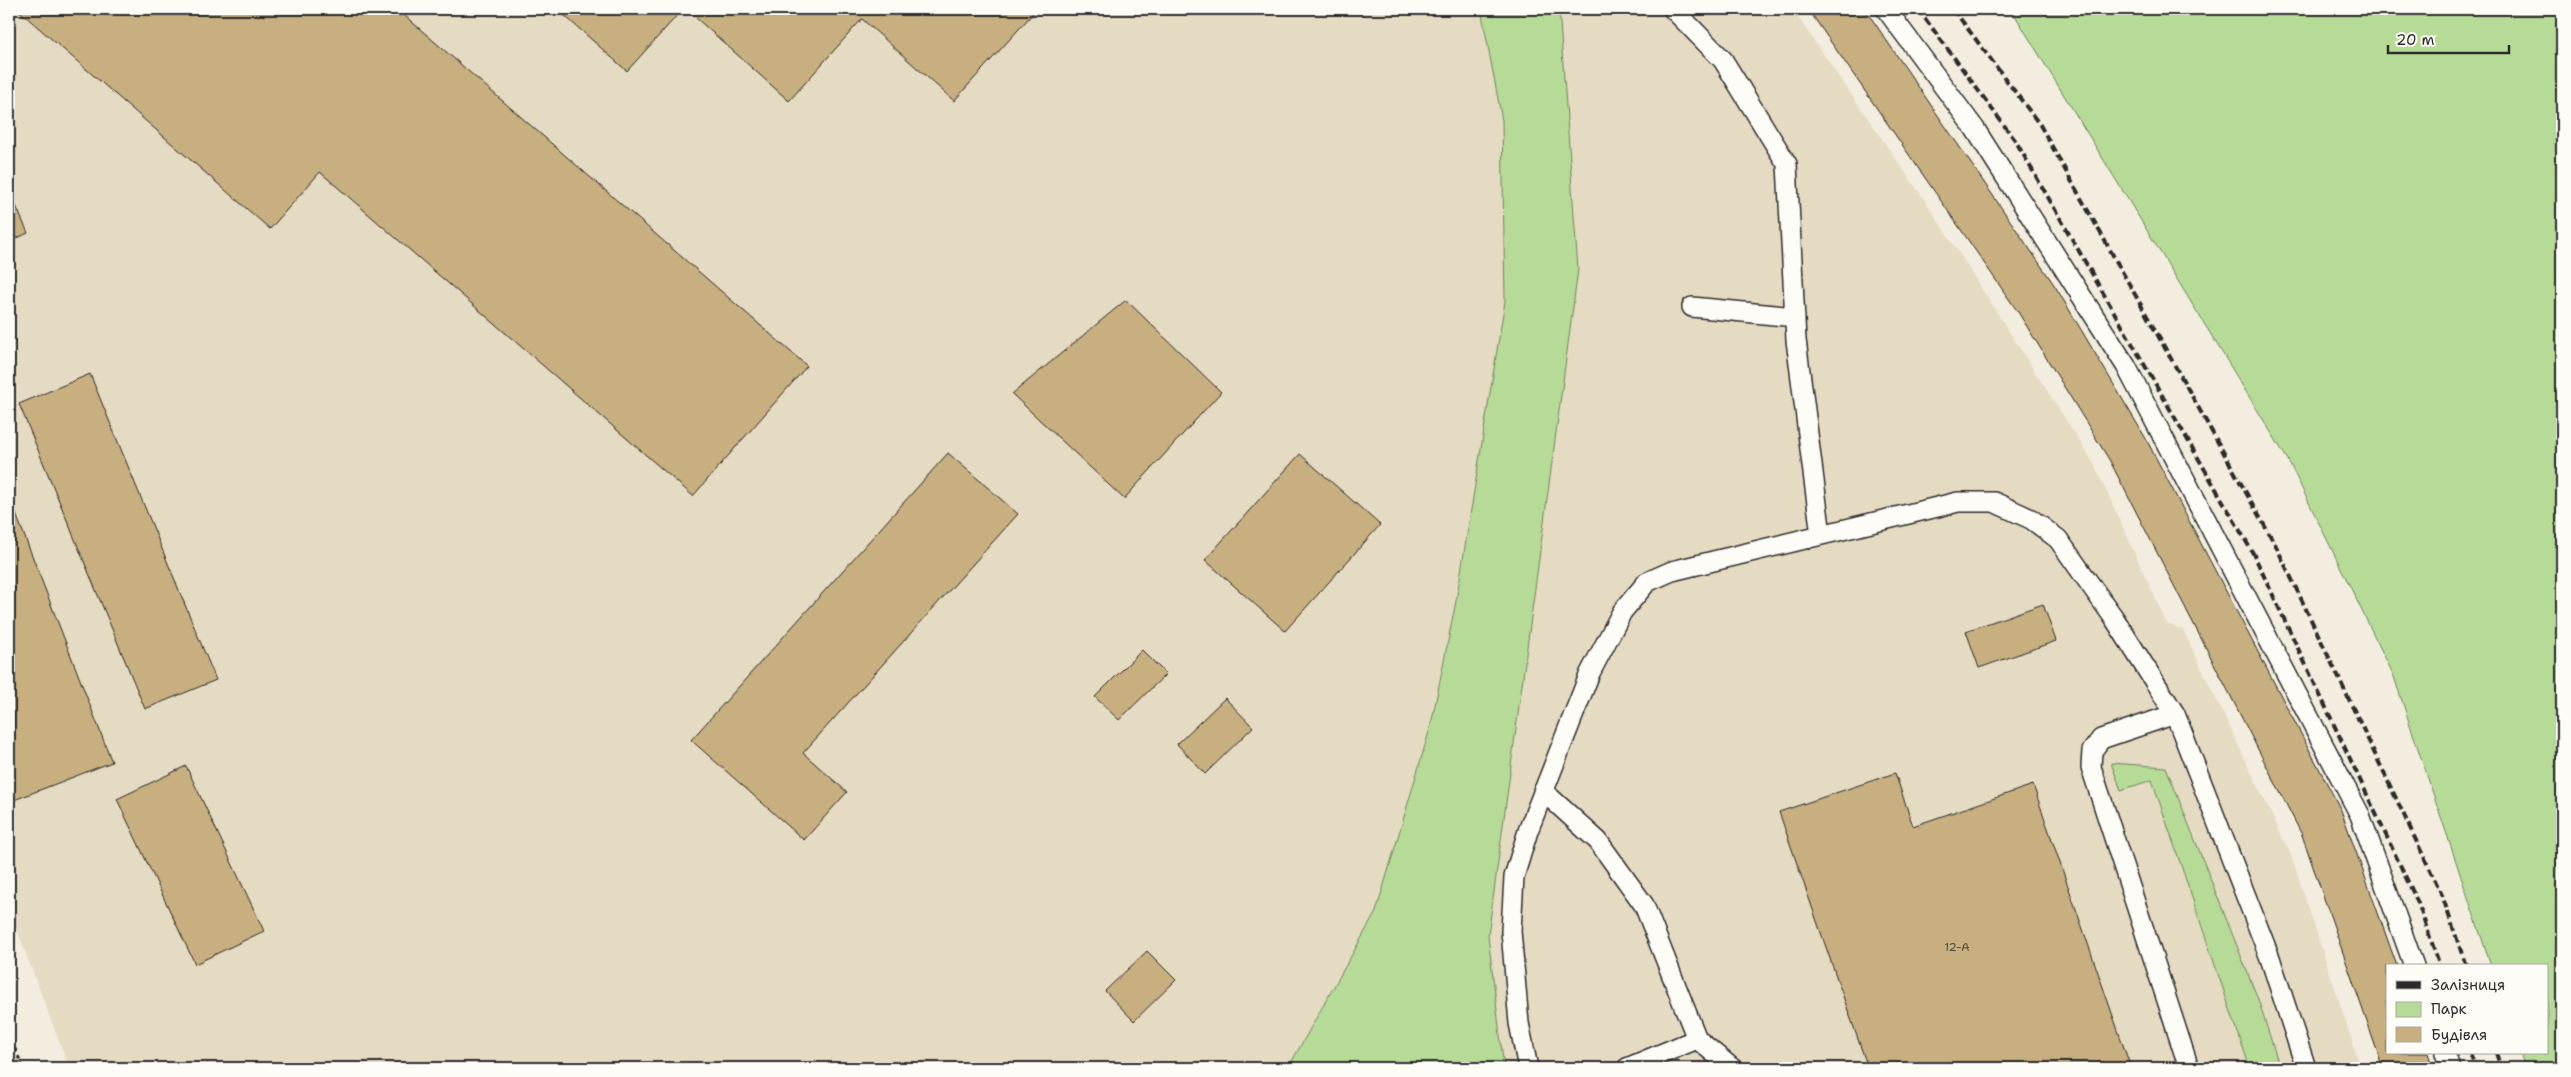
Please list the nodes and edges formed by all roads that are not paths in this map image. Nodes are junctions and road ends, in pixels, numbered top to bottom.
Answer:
1 (1673, 9) edge
2 (1886, 9) edge
3 (1692, 307) dead end
4 (1795, 317) junction
5 (1820, 535) junction
6 (2175, 714) junction
7 (1543, 791) junction
8 (2413, 964) edge
9 (1697, 1039) junction
10 (2445, 1054) edge
11 (1528, 1068) edge
12 (1627, 1068) edge
13 (1732, 1068) edge
14 (2189, 1068) edge
15 (2306, 1068) edge
16 (2450, 1068) edge

1 - 4 lane
2 - 8 lane
3 - 4 lane
4 - 5 lane
5 - 6 lane
5 - 7 lane
6 - 14 lane
6 - 15 lane
7 - 9 lane
7 - 11 lane
9 - 12 lane
9 - 13 lane
10 - 16 lane

